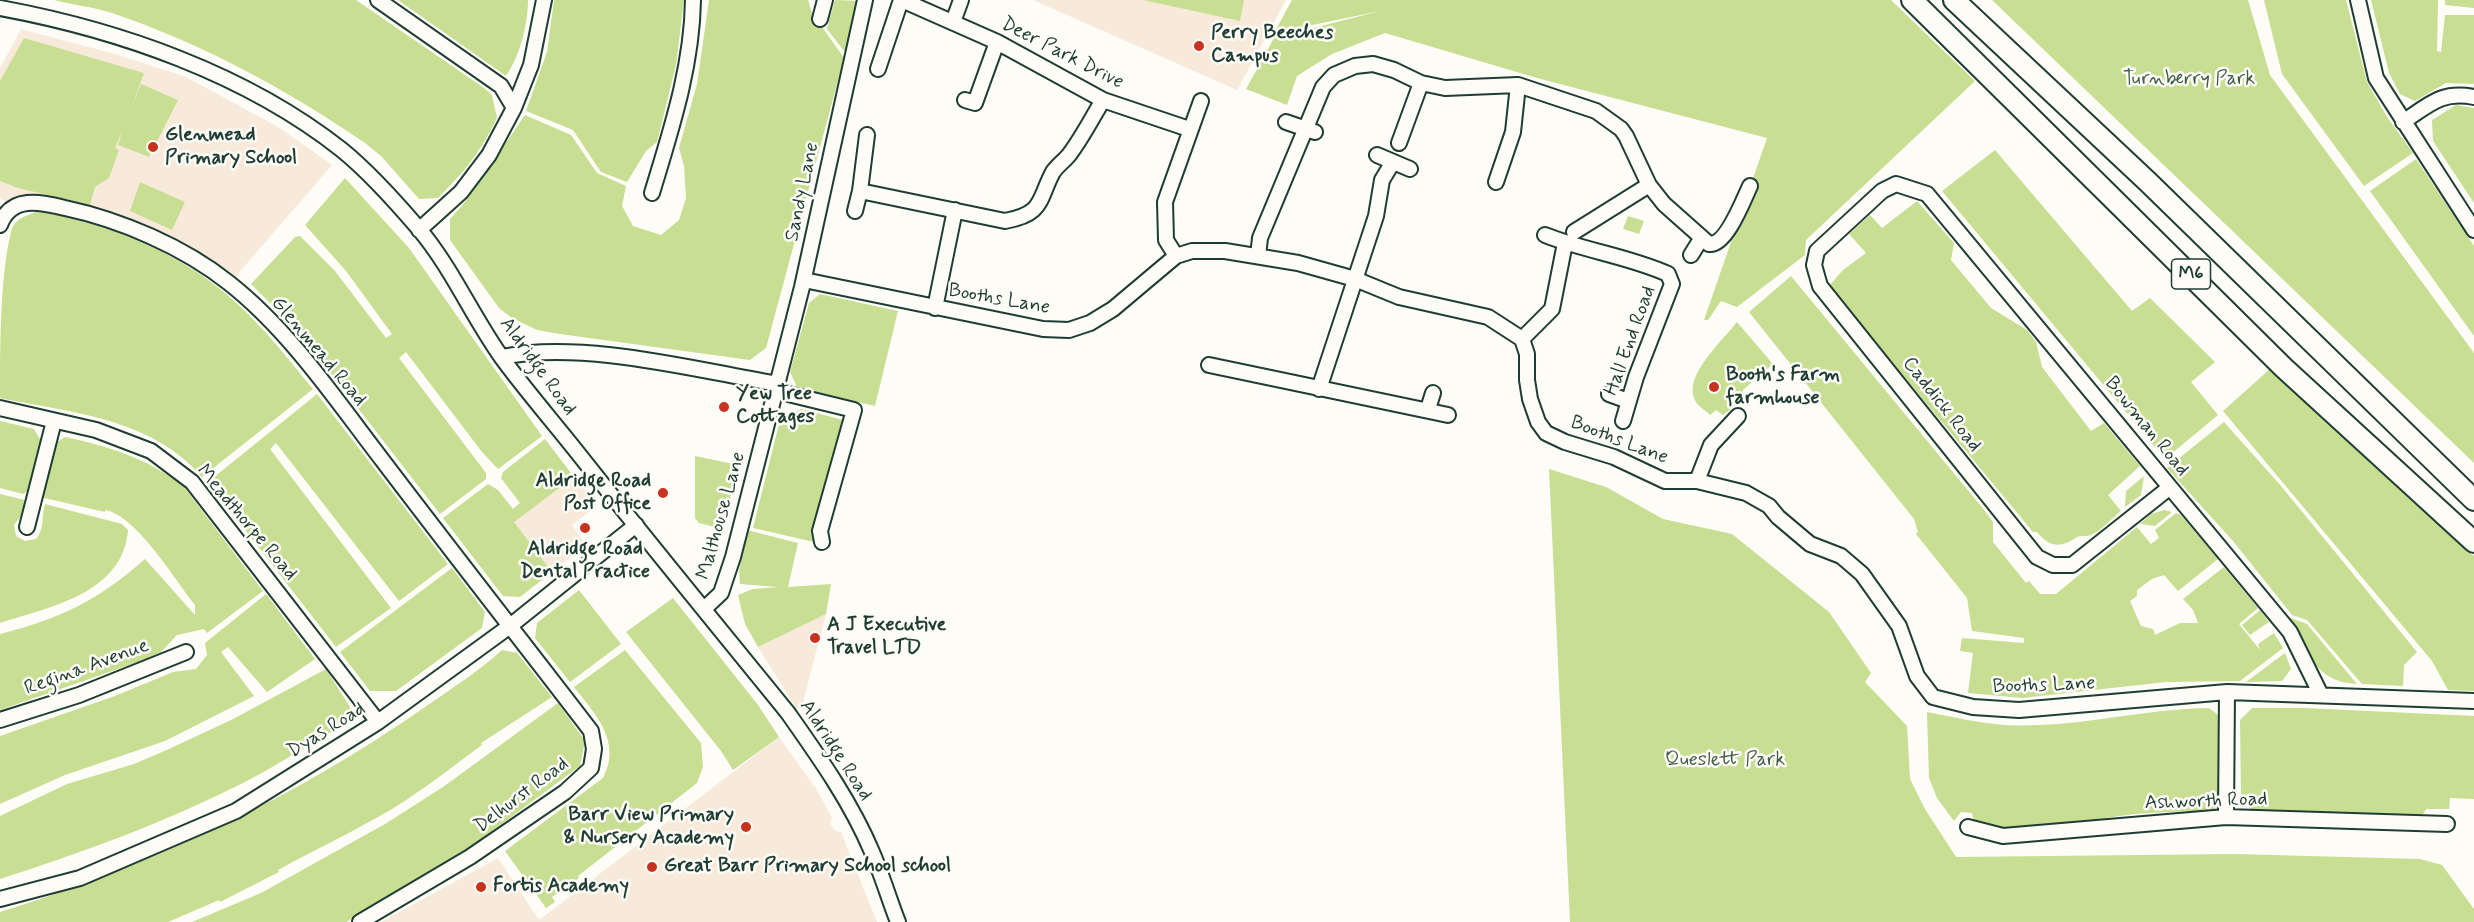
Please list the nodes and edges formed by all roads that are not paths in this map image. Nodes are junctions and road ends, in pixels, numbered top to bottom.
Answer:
1 (378, 0) edge
2 (544, 0) edge
3 (693, 0) edge
4 (825, 0) edge
5 (865, 0) edge
6 (901, 0) edge
7 (962, 0) edge
8 (1912, 0) edge
9 (1954, 0) edge
10 (2358, 0) edge
11 (0, 9) edge
12 (820, 19) dead end
13 (953, 22) junction
14 (997, 42) junction
15 (878, 69) dead end
16 (1420, 83) junction
17 (1518, 85) junction
18 (2474, 97) edge
19 (1103, 100) junction
20 (1201, 101) dead end
21 (976, 103) dead end
22 (514, 108) junction
23 (1286, 122) dead end
24 (2403, 122) junction
25 (1189, 129) junction
26 (1309, 131) junction
27 (867, 135) dead end
28 (1399, 143) dead end
29 (1377, 155) dead end
30 (1393, 162) junction
31 (1410, 170) dead end
32 (1496, 182) dead end
33 (1648, 185) junction
34 (1750, 186) dead end
35 (860, 190) junction
36 (652, 193) dead end
37 (1926, 194) joint
38 (956, 210) junction
39 (855, 211) dead end
40 (0, 225) edge
41 (419, 230) junction
42 (2474, 230) edge
43 (1545, 235) dead end
44 (1570, 237) junction
45 (1707, 242) junction
46 (1690, 255) dead end
47 (1176, 256) junction
48 (1258, 256) junction
49 (1355, 279) junction
50 (804, 280) junction
51 (935, 308) junction
52 (1522, 339) junction
53 (502, 357) junction
54 (1209, 365) dead end
55 (777, 387) junction
56 (1319, 389) junction
57 (1433, 393) dead end
58 (1609, 394) dead end
59 (1628, 401) junction
60 (0, 408) edge
61 (1428, 409) junction
62 (1448, 415) dead end
63 (1738, 416) dead end
64 (1712, 420) dead end
65 (54, 421) junction
66 (1623, 421) dead end
67 (1724, 430) junction
68 (1697, 481) junction
69 (2169, 488) junction
70 (2474, 500) edge
71 (636, 525) junction
72 (27, 527) dead end
73 (822, 542) dead end
74 (2474, 542) edge
75 (704, 609) junction
76 (510, 626) junction
77 (186, 652) dead end
78 (2228, 692) junction
79 (2321, 695) junction
80 (2474, 701) edge
81 (0, 720) edge
82 (378, 722) junction
83 (2226, 817) junction
84 (2447, 824) dead end
85 (1968, 827) dead end
86 (0, 899) edge
87 (360, 922) edge
88 (898, 922) edge

1 - 22 street
2 - 22 street
3 - 36 street
4 - 12 street
5 - 50 street, Sandy Lane
6 - 13 street, Deer Park Drive
6 - 15 street
7 - 13 street
8 - 74 highway, M6
9 - 70 highway, M6
10 - 24 street
11 - 41 street, Aldridge Road
13 - 14 street, Deer Park Drive
14 - 19 street, Deer Park Drive
14 - 21 street
16 - 17 street
16 - 26 street
16 - 28 street
17 - 32 street
17 - 33 street
18 - 24 street
19 - 25 street, Deer Park Drive
19 - 38 street
20 - 25 street
22 - 41 street
23 - 26 street
24 - 42 street
25 - 47 street
26 - 48 street
27 - 35 street
29 - 30 street
30 - 31 street
30 - 49 street
33 - 44 street
33 - 45 street
34 - 45 street
35 - 38 street
35 - 39 street
37 - 69 street, Bowman Road
37 - 69 street, Caddick Road
38 - 51 street
40 - 76 street, Glenmead Road
41 - 53 street, Aldridge Road
43 - 44 street, Hall End Road
44 - 52 street
44 - 59 street, Hall End Road
45 - 46 street
47 - 48 street
47 - 51 street, Booths Lane
48 - 49 street
49 - 52 street
49 - 56 street
50 - 51 street, Booths Lane
50 - 55 street, Sandy Lane
52 - 68 street, Booths Lane
53 - 55 street
53 - 71 street, Aldridge Road
54 - 56 street
55 - 73 street
55 - 75 street, Malthouse Lane
56 - 61 street
57 - 61 street
58 - 59 street
59 - 66 street, Hall End Road
60 - 65 street, Meadthorpe Road
61 - 62 street
63 - 67 street
64 - 67 street
65 - 72 street
65 - 82 street, Meadthorpe Road
67 - 68 street
68 - 78 street, Booths Lane
69 - 79 street, Bowman Road
71 - 75 street, Aldridge Road
71 - 76 street, Dyas Road
75 - 88 street, Aldridge Road
76 - 82 street, Dyas Road
76 - 87 street, Delhurst Road
77 - 81 street, Regina Avenue
78 - 79 street, Booths Lane
78 - 83 street
79 - 80 street, Booths Lane
82 - 86 street, Dyas Road
83 - 84 street, Ashworth Road
83 - 85 street, Ashworth Road

